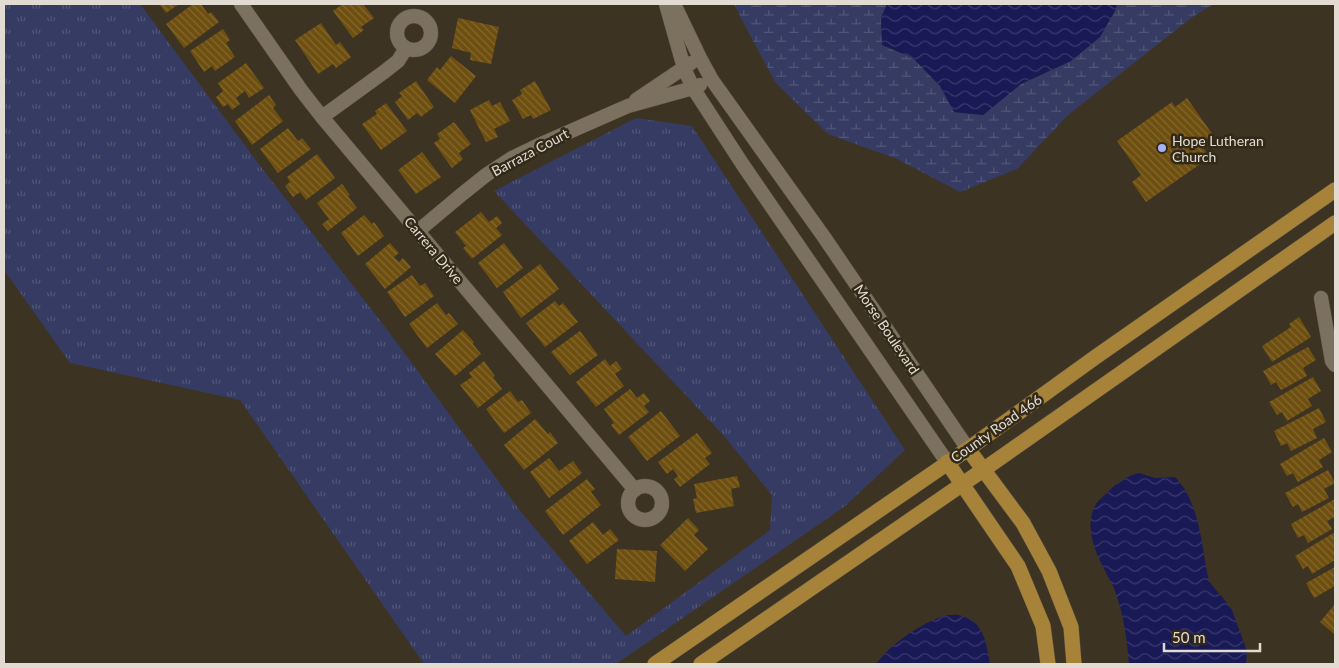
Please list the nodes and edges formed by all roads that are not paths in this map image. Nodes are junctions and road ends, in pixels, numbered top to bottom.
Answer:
1 (241, 4) edge
2 (666, 4) edge
3 (674, 4) edge
4 (406, 48) dead end
5 (700, 58) junction
6 (684, 68) junction
7 (712, 80) junction
8 (693, 88) junction
9 (628, 106) junction
10 (322, 117) junction
11 (1335, 190) edge
12 (1335, 223) edge
13 (418, 231) junction
14 (1321, 298) dead end
15 (1335, 365) edge
16 (968, 449) junction
17 (947, 462) junction
18 (983, 470) junction
19 (962, 484) junction
20 (634, 490) dead end
21 (654, 664) edge
22 (701, 664) edge
23 (1048, 664) edge
24 (1074, 664) edge

1 - 10 street, Carrera Drive
2 - 6 street, Morse Boulevard
3 - 5 street, Morse Boulevard
4 - 10 street
5 - 6 street, Barraza Court
5 - 7 street, Morse Boulevard
6 - 8 street, Morse Boulevard
6 - 9 street, Barraza Court
7 - 8 street, Barraza Court
7 - 16 street, Morse Boulevard
8 - 9 street, Barraza Court
8 - 17 street, Morse Boulevard
9 - 13 street, Barraza Court
10 - 13 street, Carrera Drive
11 - 16 main road, County Road 466
12 - 18 main road, County Road 466
13 - 20 street, Carrera Drive
14 - 15 street
16 - 17 main road, County Road 466
16 - 18 main road, Morse Boulevard
17 - 19 main road, Morse Boulevard
17 - 21 main road, County Road 466
18 - 19 main road, County Road 466
18 - 24 main road, Morse Boulevard
19 - 22 main road, County Road 466
19 - 23 main road, Morse Boulevard

